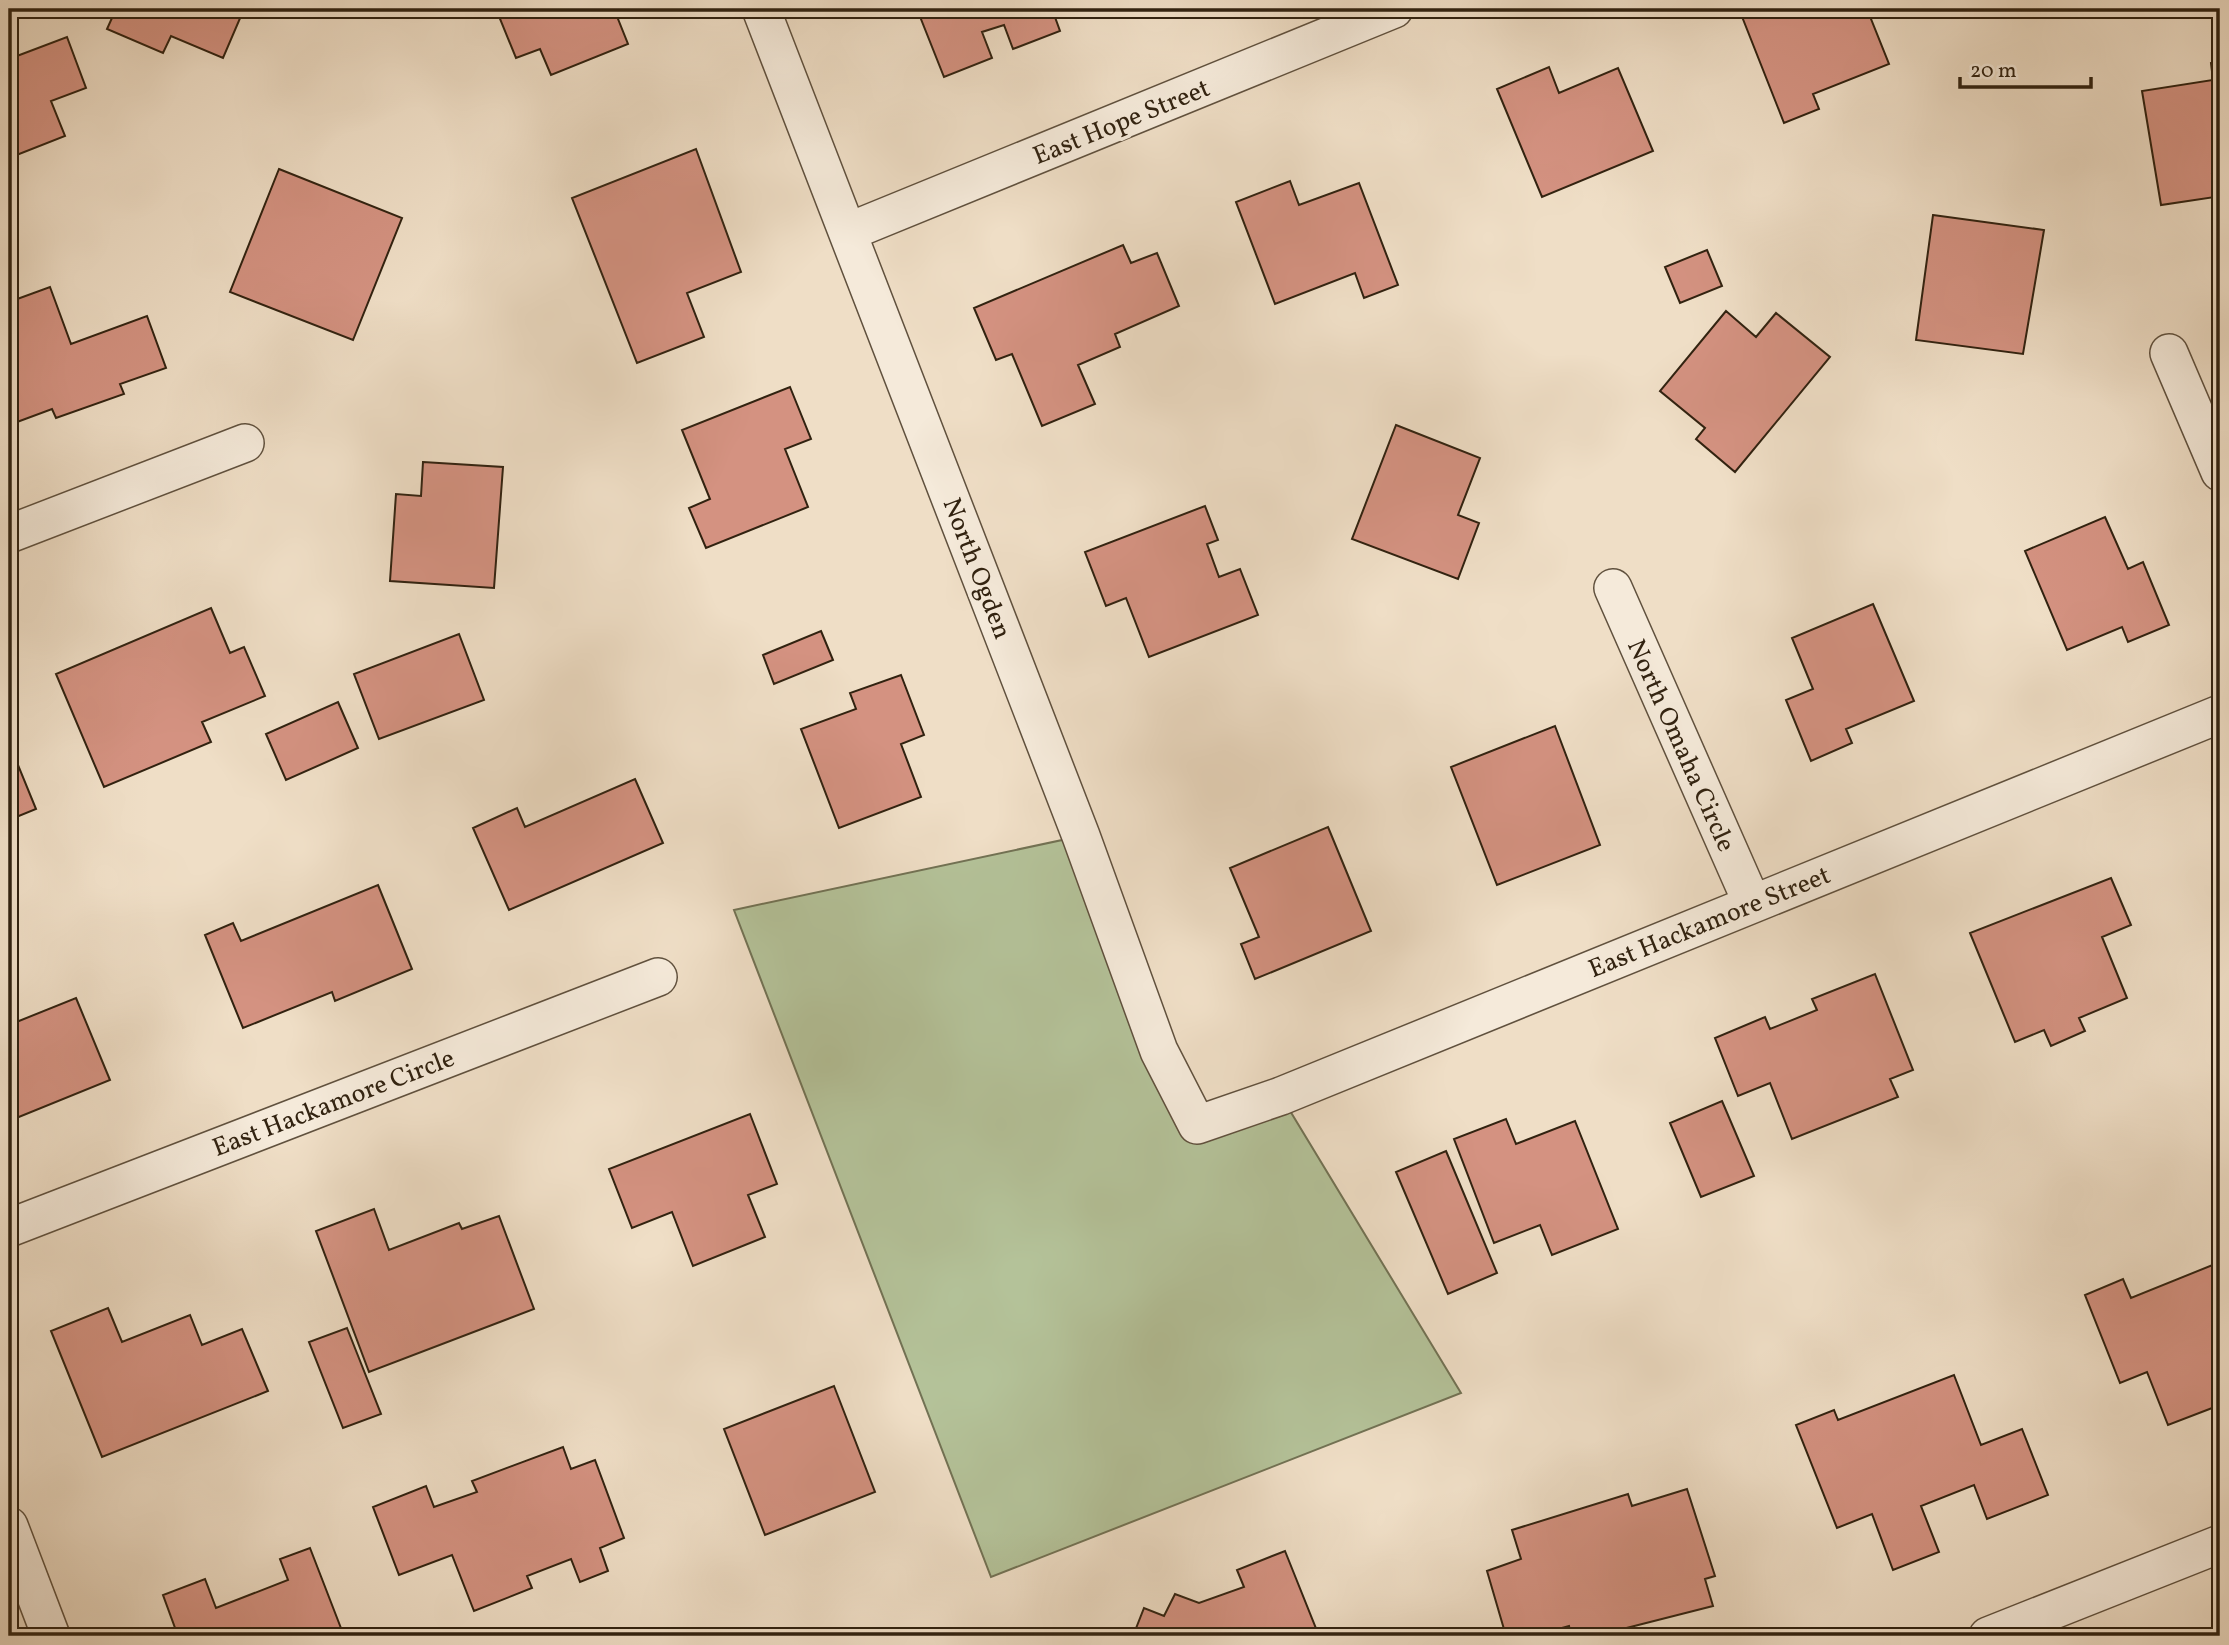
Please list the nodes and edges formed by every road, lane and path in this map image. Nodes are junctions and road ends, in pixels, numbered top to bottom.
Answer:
1 (761, 9) edge
2 (1394, 9) edge
3 (848, 232) junction
4 (2169, 353) dead end
5 (245, 443) dead end
6 (2220, 472) edge
7 (9, 534) edge
8 (1613, 588) dead end
9 (2220, 714) edge
10 (1752, 903) junction
11 (658, 977) dead end
12 (1197, 1125) joint
13 (9, 1228) edge
14 (9, 1526) edge
15 (2220, 1544) edge
16 (51, 1636) edge
17 (1988, 1636) edge

1 - 3 street, North Ogden
2 - 3 street, East Hope Street
3 - 12 street, North Ogden
4 - 6 street
5 - 7 street
8 - 10 street, North Omaha Circle
9 - 10 street, East Hackamore Street
10 - 12 street, East Hackamore Street
11 - 13 street, East Hackamore Circle
14 - 16 street
15 - 17 street

